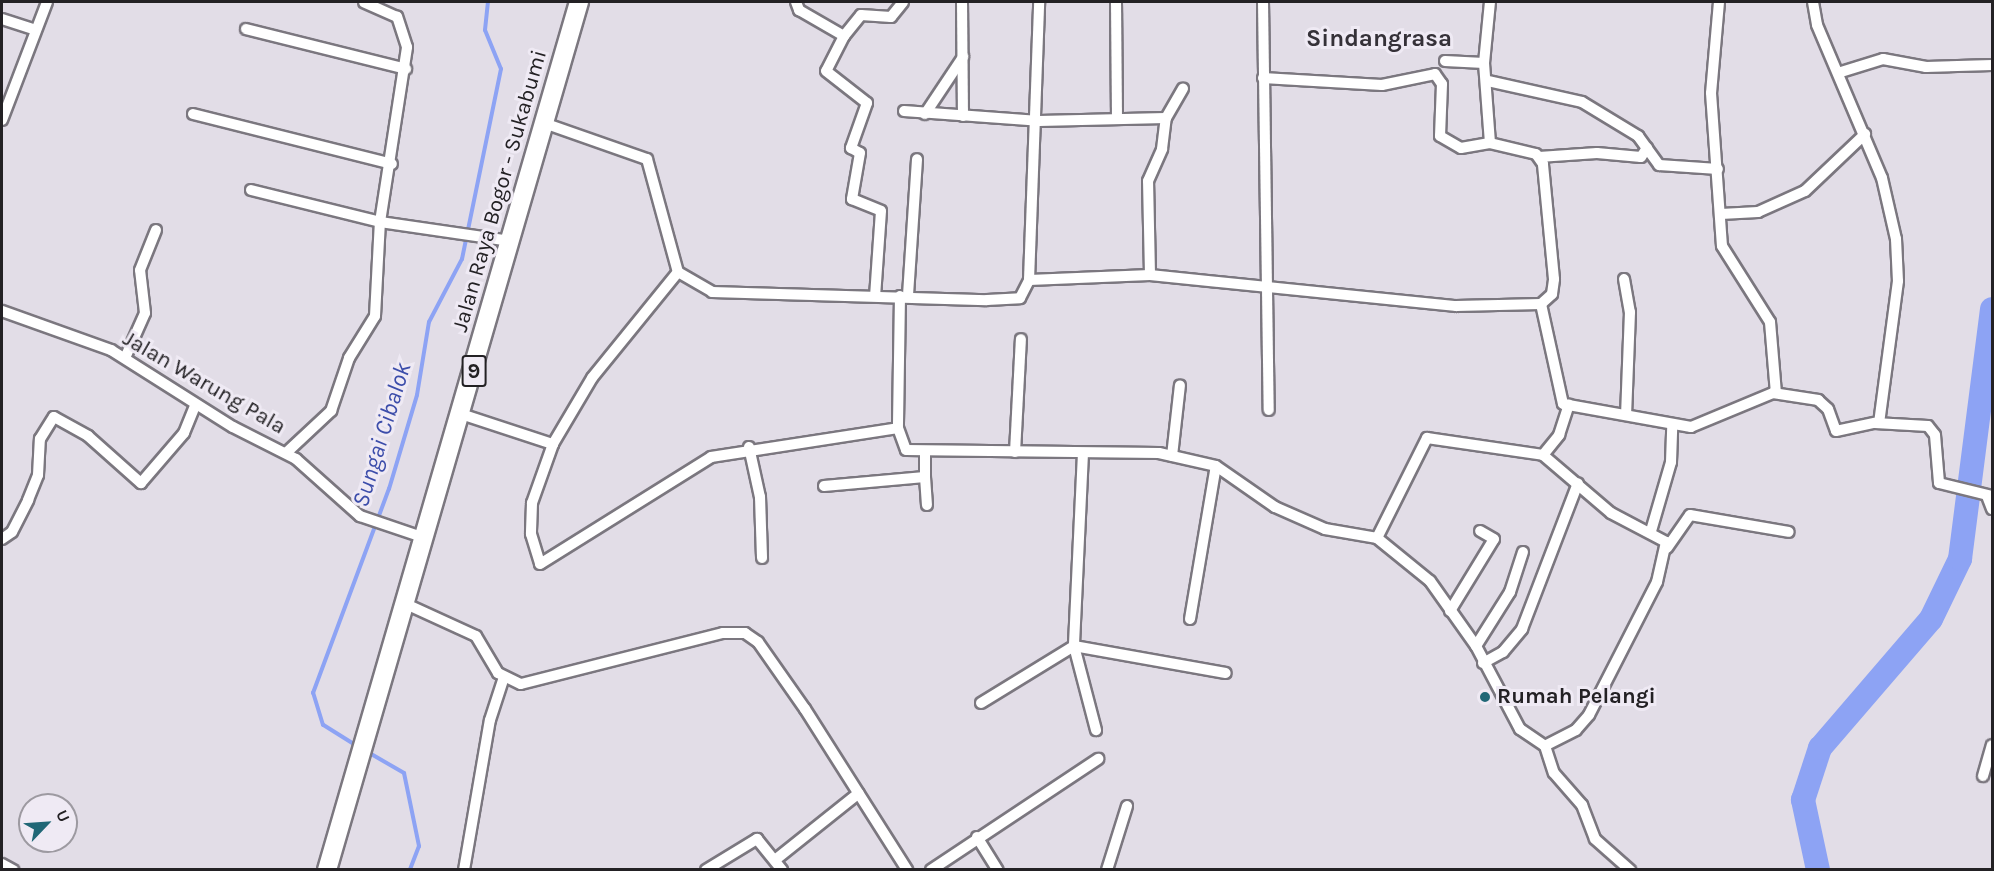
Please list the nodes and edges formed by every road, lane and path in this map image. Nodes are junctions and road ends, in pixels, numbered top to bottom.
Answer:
1 (47, 2) edge
2 (364, 2) edge
3 (579, 2) edge
4 (796, 2) edge
5 (903, 2) edge
6 (962, 2) edge
7 (1039, 2) edge
8 (1116, 2) edge
9 (1263, 2) edge
10 (1490, 2) edge
11 (1719, 2) edge
12 (1813, 2) edge
13 (2, 19) edge
14 (246, 29) dead end
15 (35, 30) junction
16 (844, 36) junction
17 (964, 56) junction
18 (1445, 61) dead end
19 (1484, 63) junction
20 (1992, 65) edge
21 (406, 69) junction
22 (1841, 72) junction
23 (1263, 78) junction
24 (1488, 81) junction
25 (1183, 88) dead end
26 (904, 111) dead end
27 (193, 114) dead end
28 (925, 114) junction
29 (963, 116) junction
30 (1117, 118) junction
31 (1166, 118) junction
32 (2, 120) edge
33 (1039, 121) junction
34 (544, 123) junction
35 (1865, 134) junction
36 (1490, 143) junction
37 (1647, 148) junction
38 (1539, 157) junction
39 (917, 159) dead end
40 (392, 164) junction
41 (1718, 169) junction
42 (250, 190) dead end
43 (1721, 214) junction
44 (380, 222) junction
45 (156, 230) dead end
46 (511, 241) junction
47 (678, 272) junction
48 (1150, 275) junction
49 (1624, 279) dead end
50 (1029, 280) junction
51 (1268, 286) junction
52 (875, 296) junction
53 (904, 296) junction
54 (1541, 304) junction
55 (2, 311) edge
56 (1021, 339) dead end
57 (125, 358) junction
58 (1180, 385) dead end
59 (1776, 393) junction
60 (196, 404) junction
61 (1569, 405) junction
62 (1269, 410) dead end
63 (461, 414) junction
64 (1626, 414) junction
65 (1879, 423) junction
66 (1672, 424) junction
67 (898, 428) junction
68 (553, 444) junction
69 (749, 447) junction
70 (1015, 452) junction
71 (286, 453) junction
72 (1083, 453) junction
73 (925, 454) junction
74 (1543, 455) junction
75 (1172, 456) junction
76 (1216, 466) junction
77 (925, 477) junction
78 (1578, 483) junction
79 (824, 486) dead end
80 (1990, 496) edge
81 (927, 505) dead end
82 (1992, 509) edge
83 (1480, 531) dead end
84 (1651, 531) junction
85 (1789, 532) dead end
86 (2, 538) edge
87 (425, 538) junction
88 (1377, 538) junction
89 (1667, 548) junction
90 (1523, 552) dead end
91 (762, 558) dead end
92 (406, 604) junction
93 (1450, 611) junction
94 (1190, 619) dead end
95 (1074, 646) junction
96 (1476, 646) junction
97 (1483, 663) junction
98 (1226, 673) dead end
99 (504, 677) junction
100 (981, 703) dead end
101 (1096, 730) dead end
102 (1992, 745) edge
103 (1545, 746) junction
104 (1098, 759) dead end
105 (1983, 776) dead end
106 (860, 793) junction
107 (1128, 806) dead end
108 (977, 837) junction
109 (775, 860) junction
110 (2, 864) edge
111 (13, 870) edge
112 (327, 870) edge
113 (464, 870) edge
114 (706, 870) edge
115 (782, 870) edge
116 (907, 870) edge
117 (931, 870) edge
118 (998, 870) edge
119 (1107, 870) edge
120 (1630, 870) edge

1 - 15 street
2 - 21 street
3 - 34 highway, Jalan Raya Bogor - Sukabumi / 9
4 - 16 street
5 - 16 street
6 - 17 street
7 - 33 street
8 - 30 street
9 - 23 street
10 - 19 street
11 - 41 street
12 - 22 street
13 - 15 street
14 - 21 street
15 - 32 street
16 - 52 street
17 - 28 street
17 - 29 street
18 - 19 street
19 - 24 street
20 - 22 street
21 - 40 street
22 - 35 street
23 - 36 street
23 - 51 street
24 - 36 street
24 - 37 street
25 - 31 street
26 - 28 street
27 - 40 street
28 - 29 street
29 - 33 street
30 - 31 street
30 - 33 street
31 - 48 street
33 - 50 street
34 - 46 highway, Jalan Raya Bogor - Sukabumi / 9
34 - 47 street
35 - 43 street
35 - 65 street
36 - 38 street
37 - 38 street
37 - 41 street
38 - 54 street
39 - 53 street
40 - 44 street
41 - 43 street
42 - 44 street
43 - 59 street
44 - 46 street
44 - 71 street
45 - 57 street
46 - 63 highway, Jalan Raya Bogor - Sukabumi / 9
47 - 52 street
47 - 68 street
48 - 50 street
48 - 51 street
49 - 64 street
50 - 53 street
51 - 54 street
51 - 62 street
52 - 53 street
53 - 67 street
54 - 61 street
55 - 57 street, Jalan Warung Pala
56 - 70 street
57 - 60 street, Jalan Warung Pala
58 - 75 street
59 - 65 street
59 - 66 street
60 - 71 street, Jalan Warung Pala
60 - 86 street
61 - 64 street
61 - 74 street
63 - 68 street
63 - 87 highway, Jalan Raya Bogor - Sukabumi / 9
64 - 66 street
65 - 80 street
66 - 84 street
67 - 69 street
67 - 73 street
68 - 69 street
69 - 91 street
70 - 72 street
70 - 73 street
71 - 87 street, Jalan Warung Pala
72 - 75 street
72 - 95 street
73 - 77 street
74 - 78 street
74 - 88 street
75 - 76 street
76 - 88 street
76 - 94 street
77 - 79 street
77 - 81 street
78 - 84 street
78 - 97 street
80 - 82 street
83 - 93 street
84 - 89 street
85 - 89 street
87 - 92 highway, Jalan Raya Bogor - Sukabumi / 9
88 - 93 street
89 - 103 street
90 - 96 street
92 - 99 street
92 - 112 highway, Jalan Raya Bogor - Sukabumi / 9
93 - 96 street
95 - 98 street
95 - 100 street
95 - 101 street
96 - 97 street
97 - 103 street
99 - 106 street
99 - 113 street
102 - 105 street
103 - 120 street
104 - 108 street
106 - 109 street
106 - 116 street
107 - 119 street
108 - 117 street
108 - 118 street
109 - 114 street
109 - 115 street
110 - 111 street

